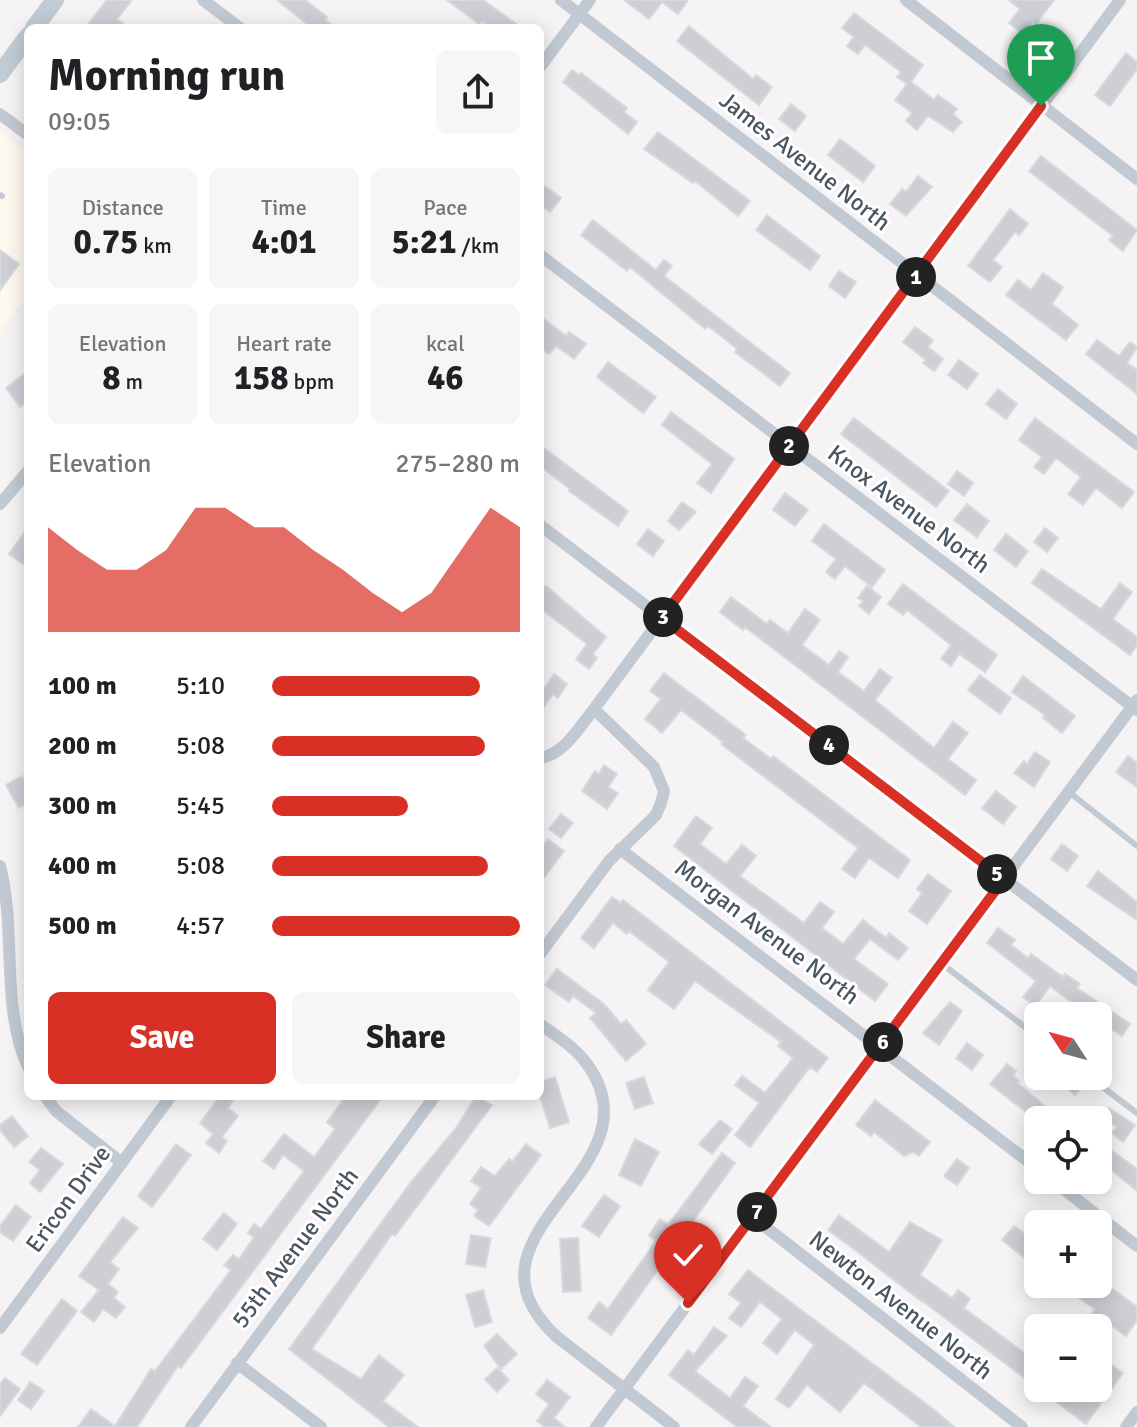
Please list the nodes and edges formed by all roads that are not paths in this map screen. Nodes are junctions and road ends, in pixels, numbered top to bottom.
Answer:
1 (55, 0) edge
2 (203, 0) edge
3 (561, 0) edge
4 (590, 0) edge
5 (906, 0) edge
6 (1120, 0) edge
7 (580, 14) junction
8 (37, 24) edge
9 (235, 24) edge
10 (24, 41) edge
11 (544, 62) edge
12 (0, 74) edge
13 (1041, 106) junction
14 (0, 114) edge
15 (24, 132) edge
16 (1137, 179) edge
17 (544, 258) edge
18 (917, 275) junction
19 (1137, 444) edge
20 (789, 446) junction
21 (24, 476) edge
22 (0, 504) edge
23 (544, 528) edge
24 (662, 618) junction
25 (1135, 706) edge
26 (594, 709) junction
27 (544, 758) edge
28 (1069, 792) junction
29 (1137, 846) edge
30 (620, 849) junction
31 (0, 866) edge
32 (1004, 879) junction
33 (544, 949) edge
34 (941, 963) junction
35 (1137, 980) edge
36 (1024, 1026) edge
37 (544, 1027) edge
38 (880, 1046) junction
39 (24, 1055) edge
40 (1107, 1090) edge
41 (48, 1100) edge
42 (168, 1100) edge
43 (432, 1100) edge
44 (1137, 1113) edge
45 (1024, 1158) edge
46 (122, 1163) junction
47 (1070, 1194) edge
48 (753, 1217) junction
49 (1137, 1246) edge
50 (0, 1328) edge
51 (237, 1363) junction
52 (624, 1389) junction
53 (1137, 1412) edge
54 (191, 1427) edge
55 (321, 1427) edge
56 (596, 1427) edge
57 (674, 1427) edge
58 (1022, 1427) edge
59 (1126, 1427) edge

1 - 8 street
2 - 9 street
3 - 7 street, James Avenue North
4 - 7 street
5 - 13 street
6 - 13 street
7 - 11 street
7 - 18 street, James Avenue North
10 - 12 street
13 - 16 street
13 - 18 street
14 - 15 street
17 - 20 street, Knox Avenue North
18 - 19 street, James Avenue North
18 - 20 street
20 - 24 street
20 - 25 street, Knox Avenue North
21 - 22 street
23 - 24 street
24 - 26 street
24 - 32 street
25 - 28 street
26 - 27 street
26 - 30 street
28 - 29 lane
28 - 32 street
30 - 33 street
30 - 38 street, Morgan Avenue North
31 - 39 street
32 - 34 street
32 - 35 street
34 - 36 lane
34 - 38 street
37 - 52 street
38 - 45 street, Morgan Avenue North
38 - 48 street
40 - 44 lane
41 - 46 street
42 - 46 street, Ericon Drive
43 - 51 street, 55th Avenue North
46 - 50 street, Ericon Drive
47 - 49 street
48 - 52 street
48 - 58 street, Newton Avenue North
51 - 54 street, 55th Avenue North
51 - 55 street
52 - 56 street
52 - 57 street
53 - 59 street

